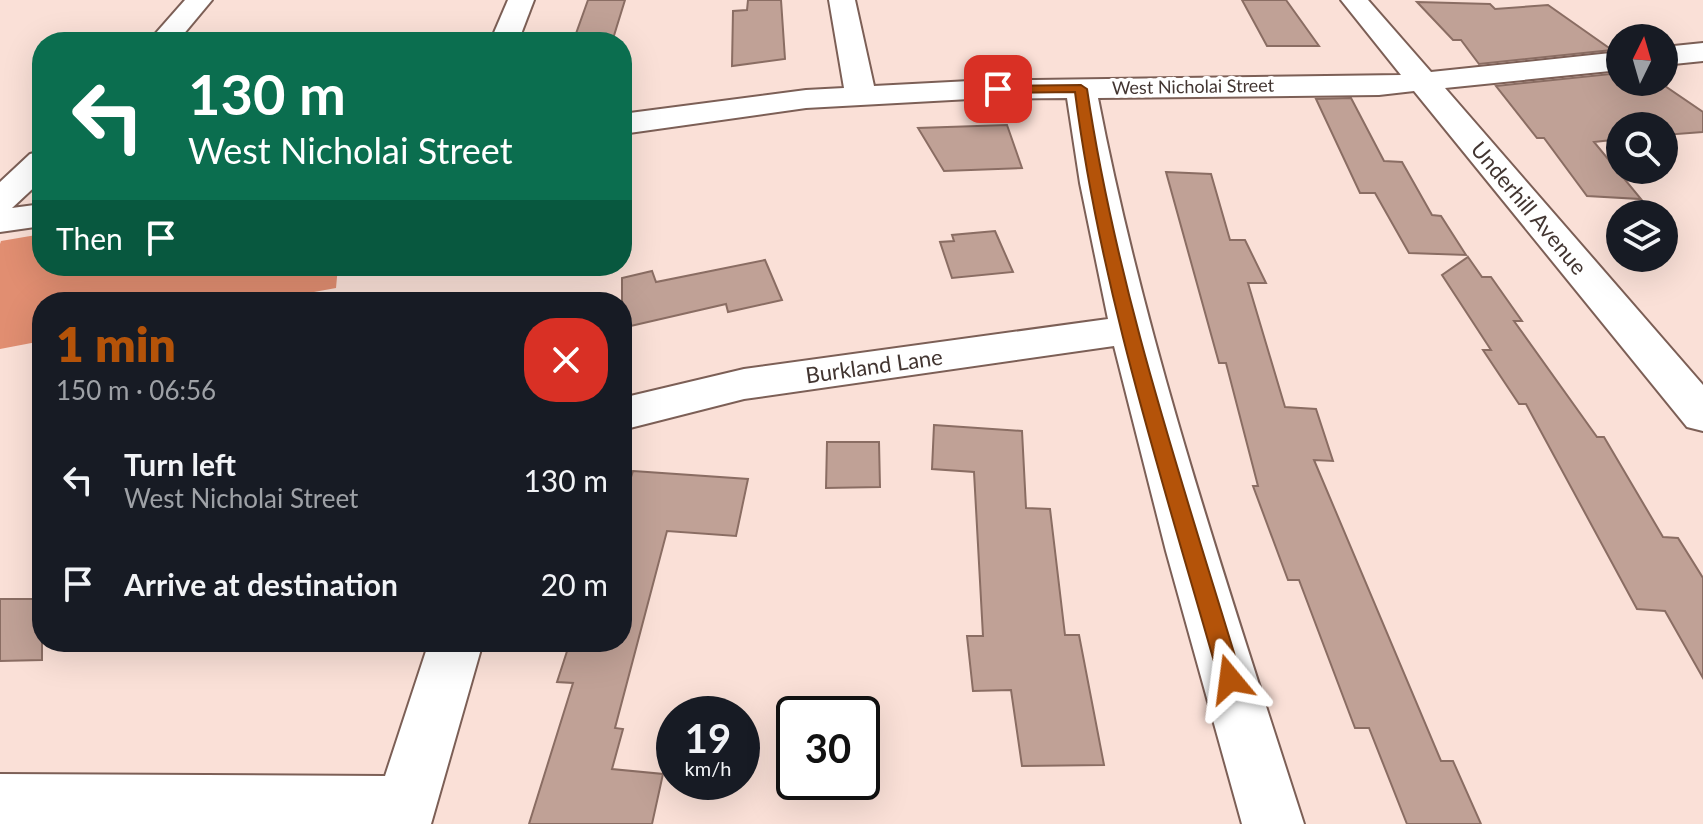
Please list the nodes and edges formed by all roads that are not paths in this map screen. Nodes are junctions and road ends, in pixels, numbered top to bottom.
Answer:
1 (199, 0) edge
2 (521, 0) edge
3 (842, 0) edge
4 (1354, 0) edge
5 (171, 32) edge
6 (508, 32) edge
7 (1703, 52) edge
8 (1678, 55) edge
9 (1606, 62) edge
10 (1422, 81) junction
11 (1081, 89) junction
12 (861, 96) junction
13 (632, 122) edge
14 (32, 171) edge
15 (0, 201) edge
16 (32, 216) edge
17 (0, 221) edge
18 (1128, 330) junction
19 (632, 412) edge
20 (1703, 415) edge
21 (453, 652) edge
22 (0, 804) edge
23 (403, 815) edge
24 (1273, 824) edge

1 - 5 street
2 - 6 street
3 - 12 street
4 - 10 street, Underhill Avenue
7 - 8 street
9 - 10 street, West Nicholai Street
10 - 11 street, West Nicholai Street
10 - 20 street, Underhill Avenue
11 - 12 street, West Nicholai Street
11 - 18 street
12 - 13 street, West Nicholai Street
14 - 15 street
16 - 17 street
18 - 19 street, Burkland Lane
18 - 24 street
21 - 23 street
22 - 23 street

